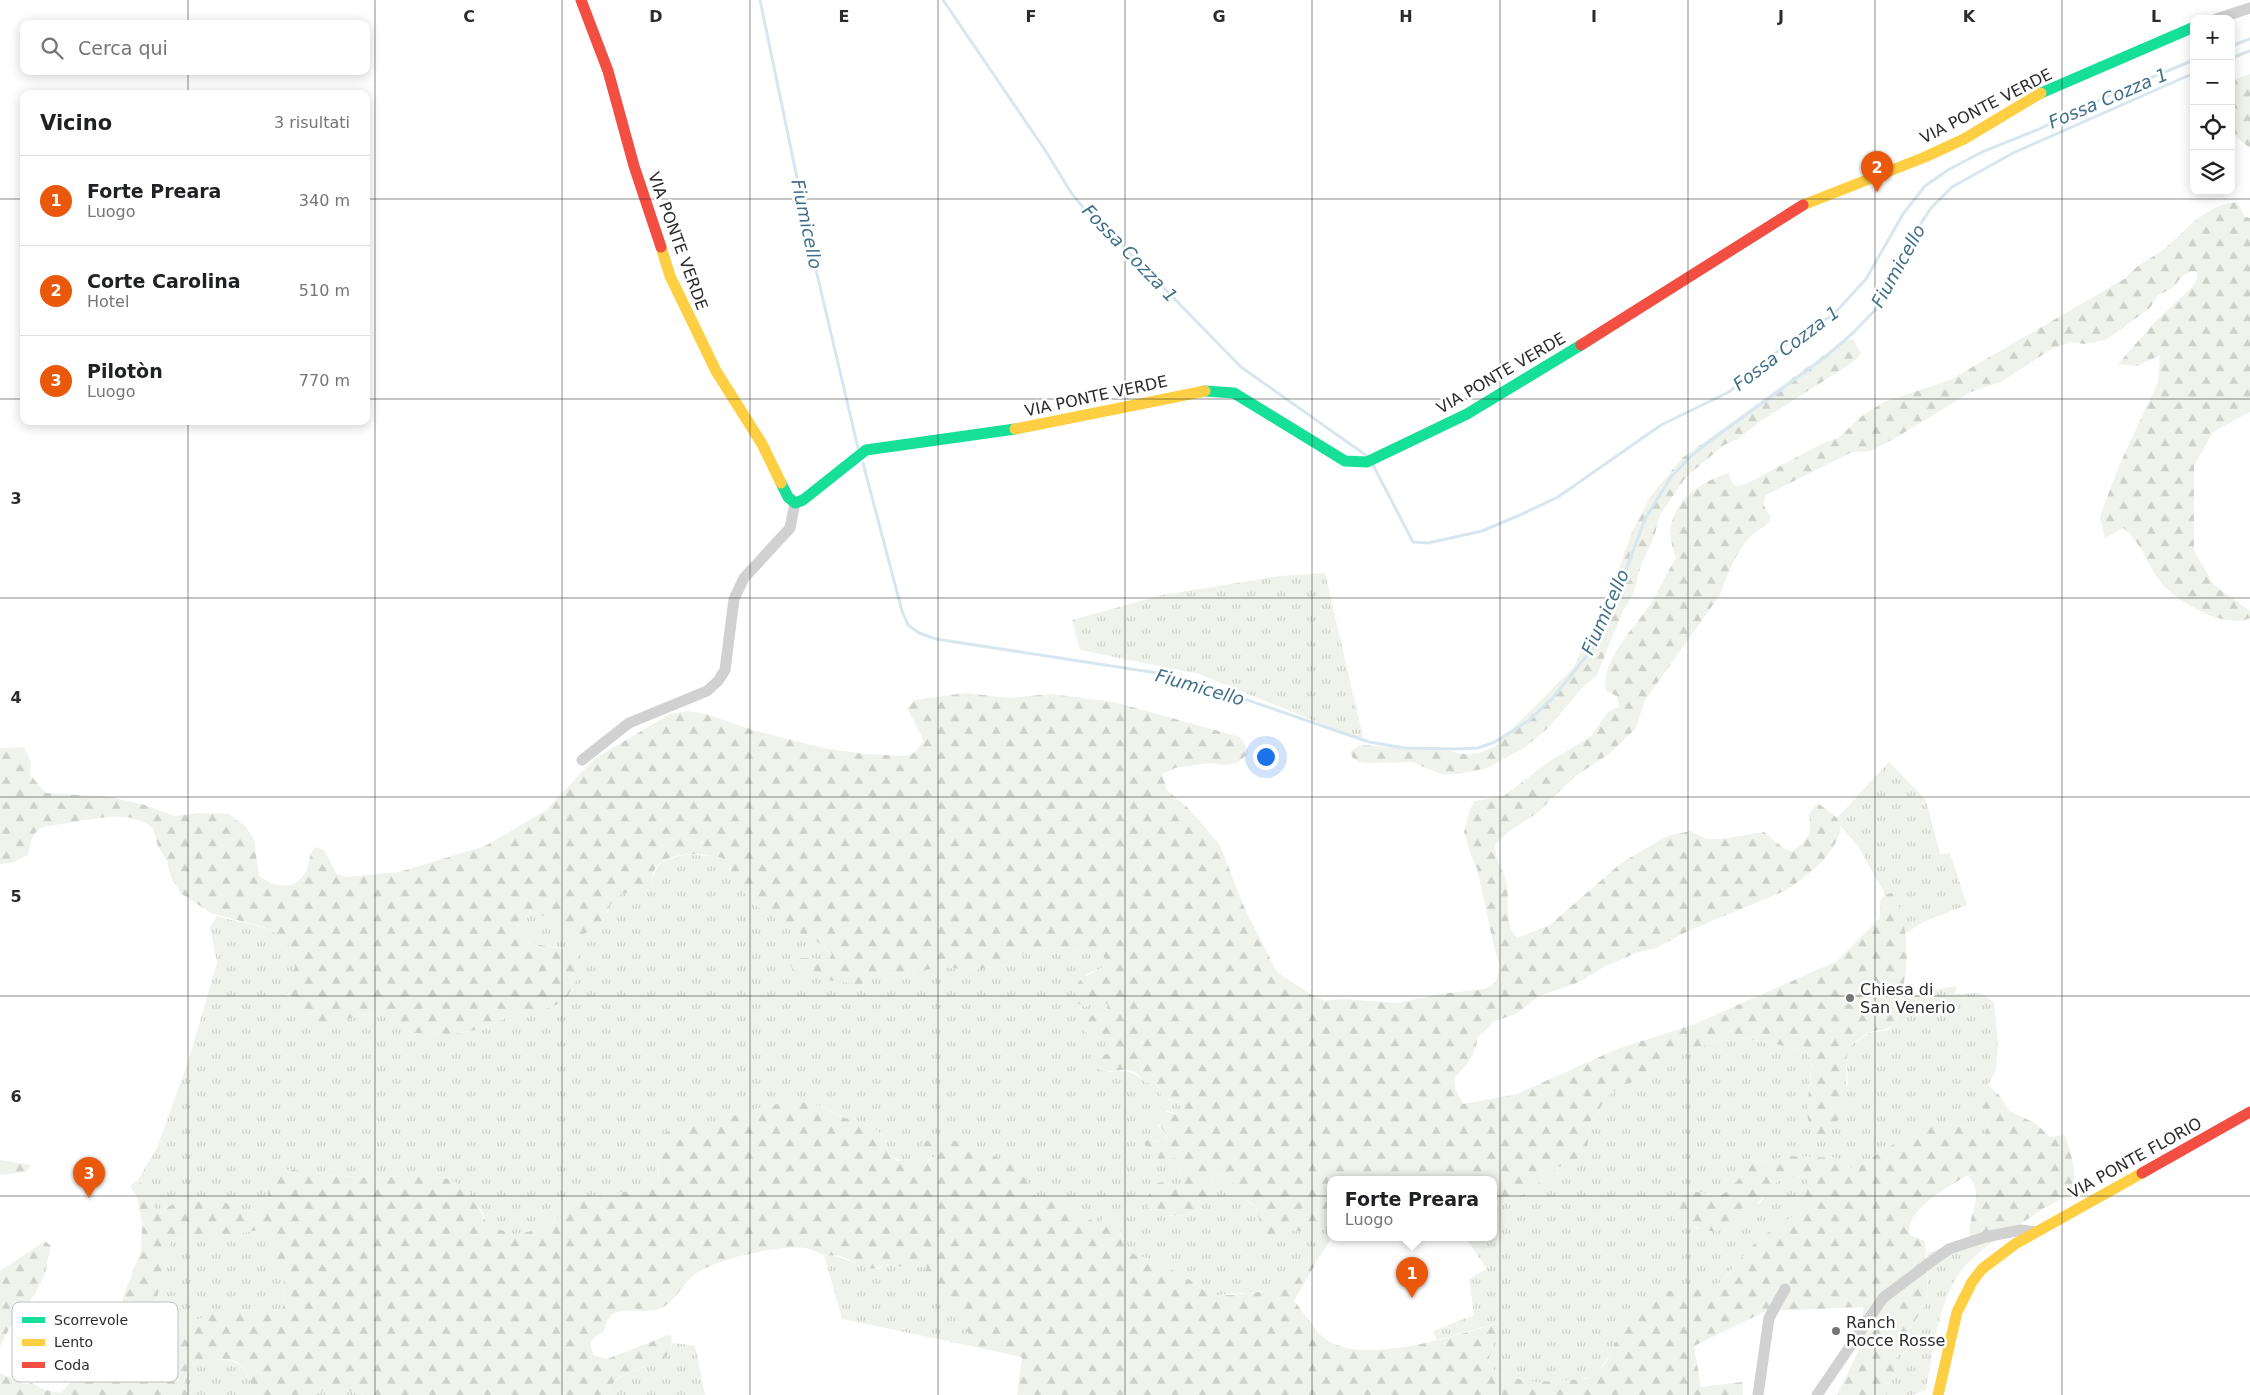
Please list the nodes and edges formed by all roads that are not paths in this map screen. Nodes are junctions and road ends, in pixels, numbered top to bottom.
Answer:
1 (581, 0) edge
2 (2250, 8) edge
3 (2228, 15) edge
4 (2190, 29) edge
5 (795, 503) junction
6 (582, 760) dead end
7 (2250, 1112) edge
8 (2036, 1232) junction
9 (1785, 1289) dead end
10 (1758, 1395) edge
11 (1816, 1395) edge
12 (1938, 1395) edge

1 - 5 street, VIA PONTE VERDE
2 - 3 street
4 - 5 street, VIA PONTE VERDE
5 - 6 street
7 - 8 street, VIA PONTE FLORIO
8 - 11 street, VIA PONTE FLORIO
8 - 12 street, VIA PONTE FLORIO
9 - 10 street

